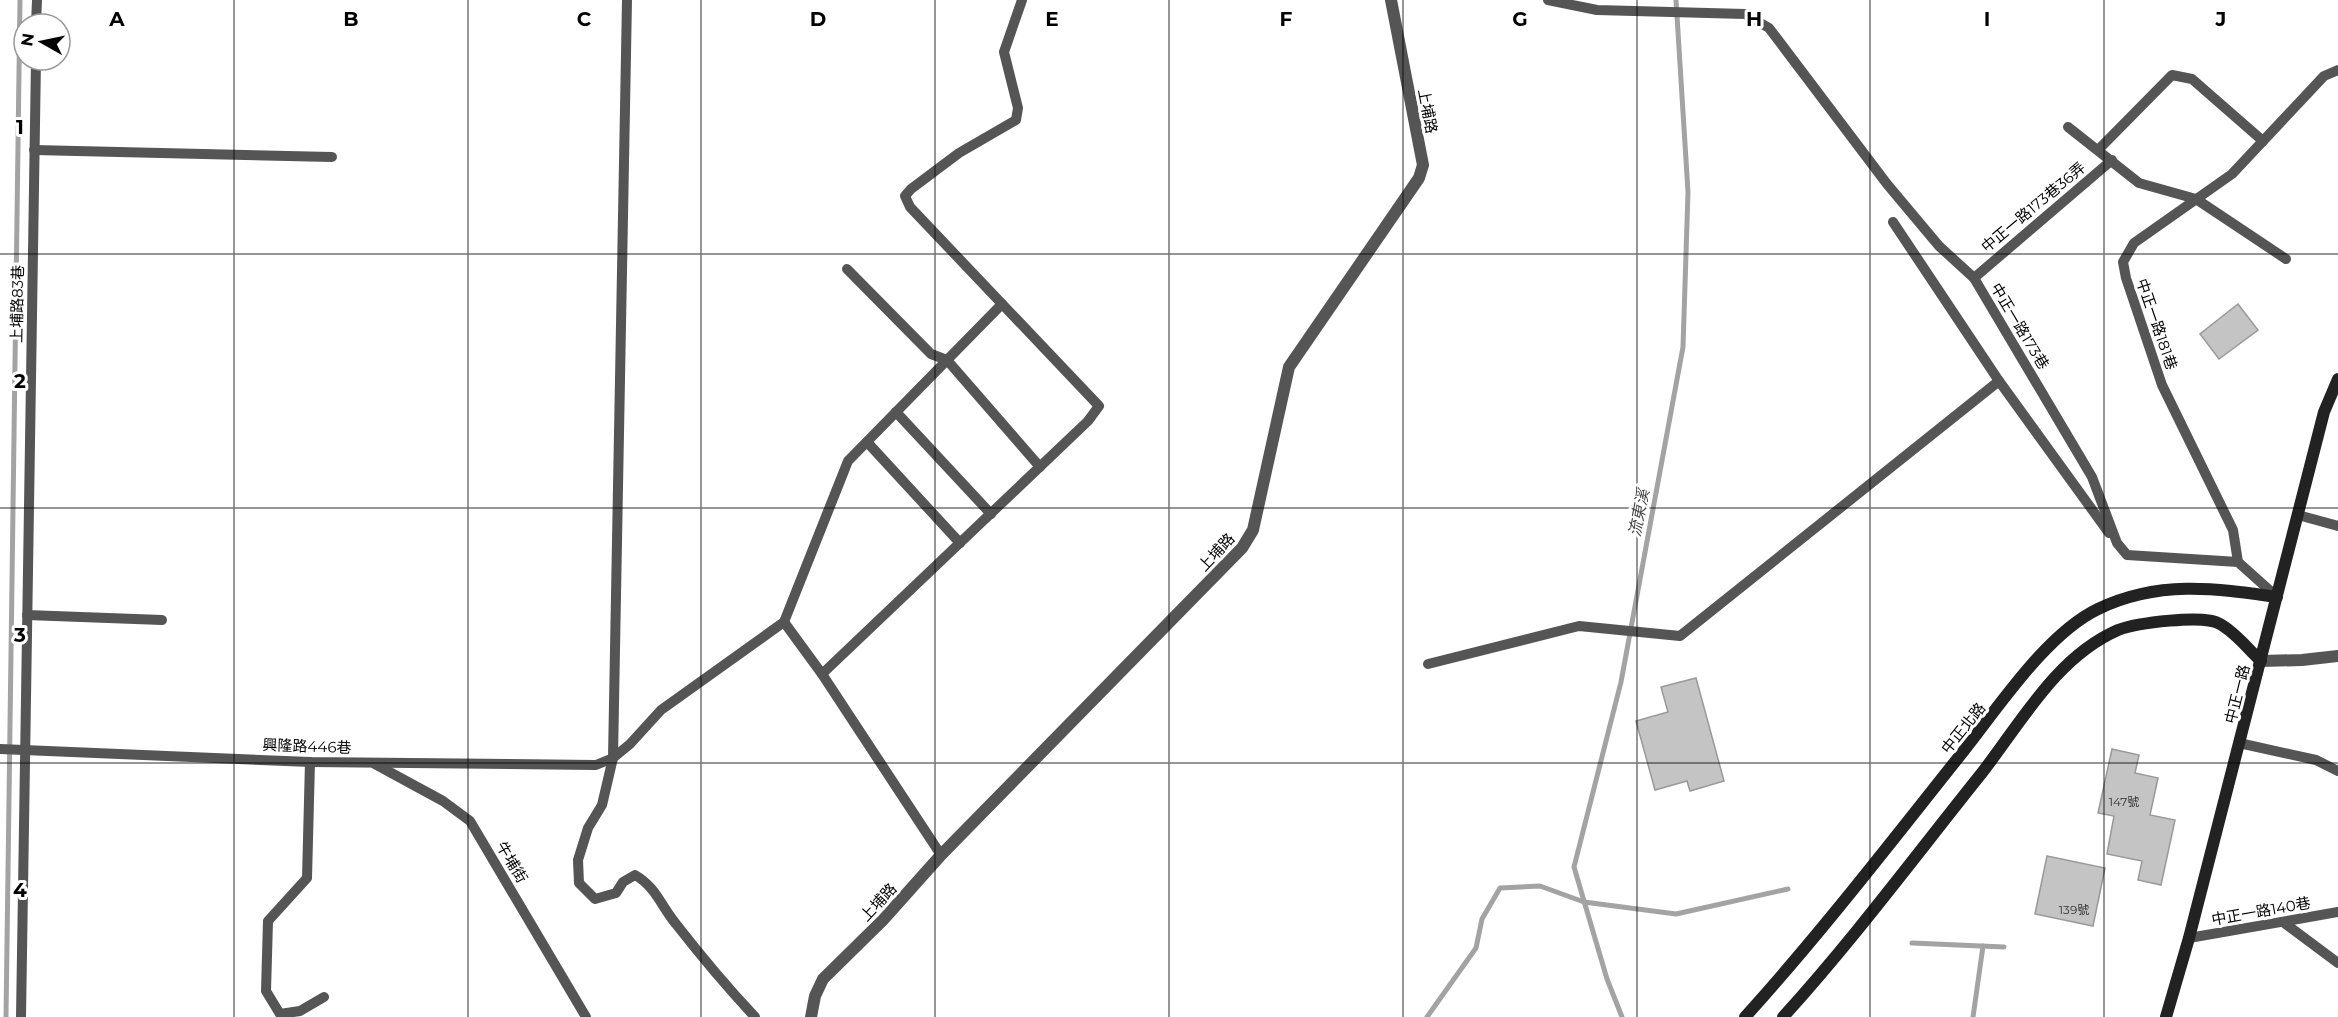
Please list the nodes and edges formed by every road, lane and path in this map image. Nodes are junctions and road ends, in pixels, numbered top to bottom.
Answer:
1 (627, 0) edge
2 (1022, 0) edge
3 (1391, 0) edge
4 (1548, 0) edge
5 (2338, 70) edge
6 (36, 72) edge
7 (2068, 127) dead end
8 (2263, 141) junction
9 (2099, 149) junction
10 (34, 150) junction
11 (332, 157) dead end
12 (2112, 160) junction
13 (2196, 199) junction
14 (1893, 222) dead end
15 (2286, 259) dead end
16 (847, 269) dead end
17 (1974, 278) junction
18 (1002, 304) junction
19 (947, 360) junction
20 (2338, 379) edge
21 (1999, 381) junction
22 (896, 412) junction
23 (867, 442) junction
24 (1040, 467) junction
25 (991, 514) junction
26 (2298, 515) junction
27 (2338, 526) edge
28 (960, 543) junction
29 (2116, 543) junction
30 (2238, 562) junction
31 (2277, 597) junction
32 (27, 615) junction
33 (162, 620) dead end
34 (784, 622) junction
35 (2338, 656) edge
36 (2260, 661) junction
37 (1428, 664) dead end
38 (822, 674) junction
39 (2239, 743) junction
40 (0, 750) edge
41 (23, 750) junction
42 (613, 758) junction
43 (310, 762) junction
44 (373, 762) junction
45 (2338, 771) edge
46 (941, 855) junction
47 (2338, 912) edge
48 (2283, 922) junction
49 (2189, 938) junction
50 (2338, 963) edge
51 (324, 997) dead end
52 (21, 1017) edge
53 (586, 1017) edge
54 (755, 1017) edge
55 (811, 1017) edge
56 (1744, 1017) edge
57 (1783, 1017) edge
58 (2166, 1017) edge

1 - 42 lane
2 - 18 lane
3 - 46 street, 上埔路
4 - 17 lane, 中正一路173巷
5 - 8 lane, 中正一路181巷
6 - 10 lane, 上埔路83巷
7 - 9 lane
8 - 9 lane
8 - 13 lane, 中正一路181巷
9 - 12 lane
10 - 11 lane
10 - 32 lane, 上埔路83巷
12 - 13 lane
12 - 17 lane, 中正一路173巷36弄
13 - 15 lane
13 - 30 lane, 中正一路181巷
14 - 21 lane
16 - 19 lane
17 - 29 lane, 中正一路173巷
18 - 19 lane
18 - 24 lane
19 - 22 lane
19 - 24 lane
20 - 26 main road, 中正一路
21 - 29 lane
21 - 37 lane
22 - 23 lane
22 - 25 lane
23 - 28 lane
23 - 34 lane
24 - 25 lane
25 - 28 lane
26 - 27 lane
26 - 31 main road, 中正一路
28 - 38 lane
29 - 30 lane
30 - 31 lane
31 - 36 main road, 中正一路
31 - 56 main road, 中正北路
32 - 33 lane
32 - 41 lane, 上埔路83巷
34 - 38 lane
34 - 42 lane
35 - 36 street
36 - 39 main road, 中正一路
36 - 57 main road
38 - 46 lane
39 - 45 lane
39 - 49 main road, 中正一路
40 - 41 lane, 興隆路446巷
41 - 43 lane, 興隆路446巷
41 - 52 lane, 上埔路83巷
42 - 44 lane, 興隆路446巷
42 - 54 lane
43 - 44 lane, 興隆路446巷
43 - 51 lane
44 - 53 lane, 牛埔街
46 - 55 street, 上埔路
47 - 48 lane, 中正一路140巷
48 - 49 lane, 中正一路140巷
48 - 50 lane
49 - 58 main road, 中正一路

